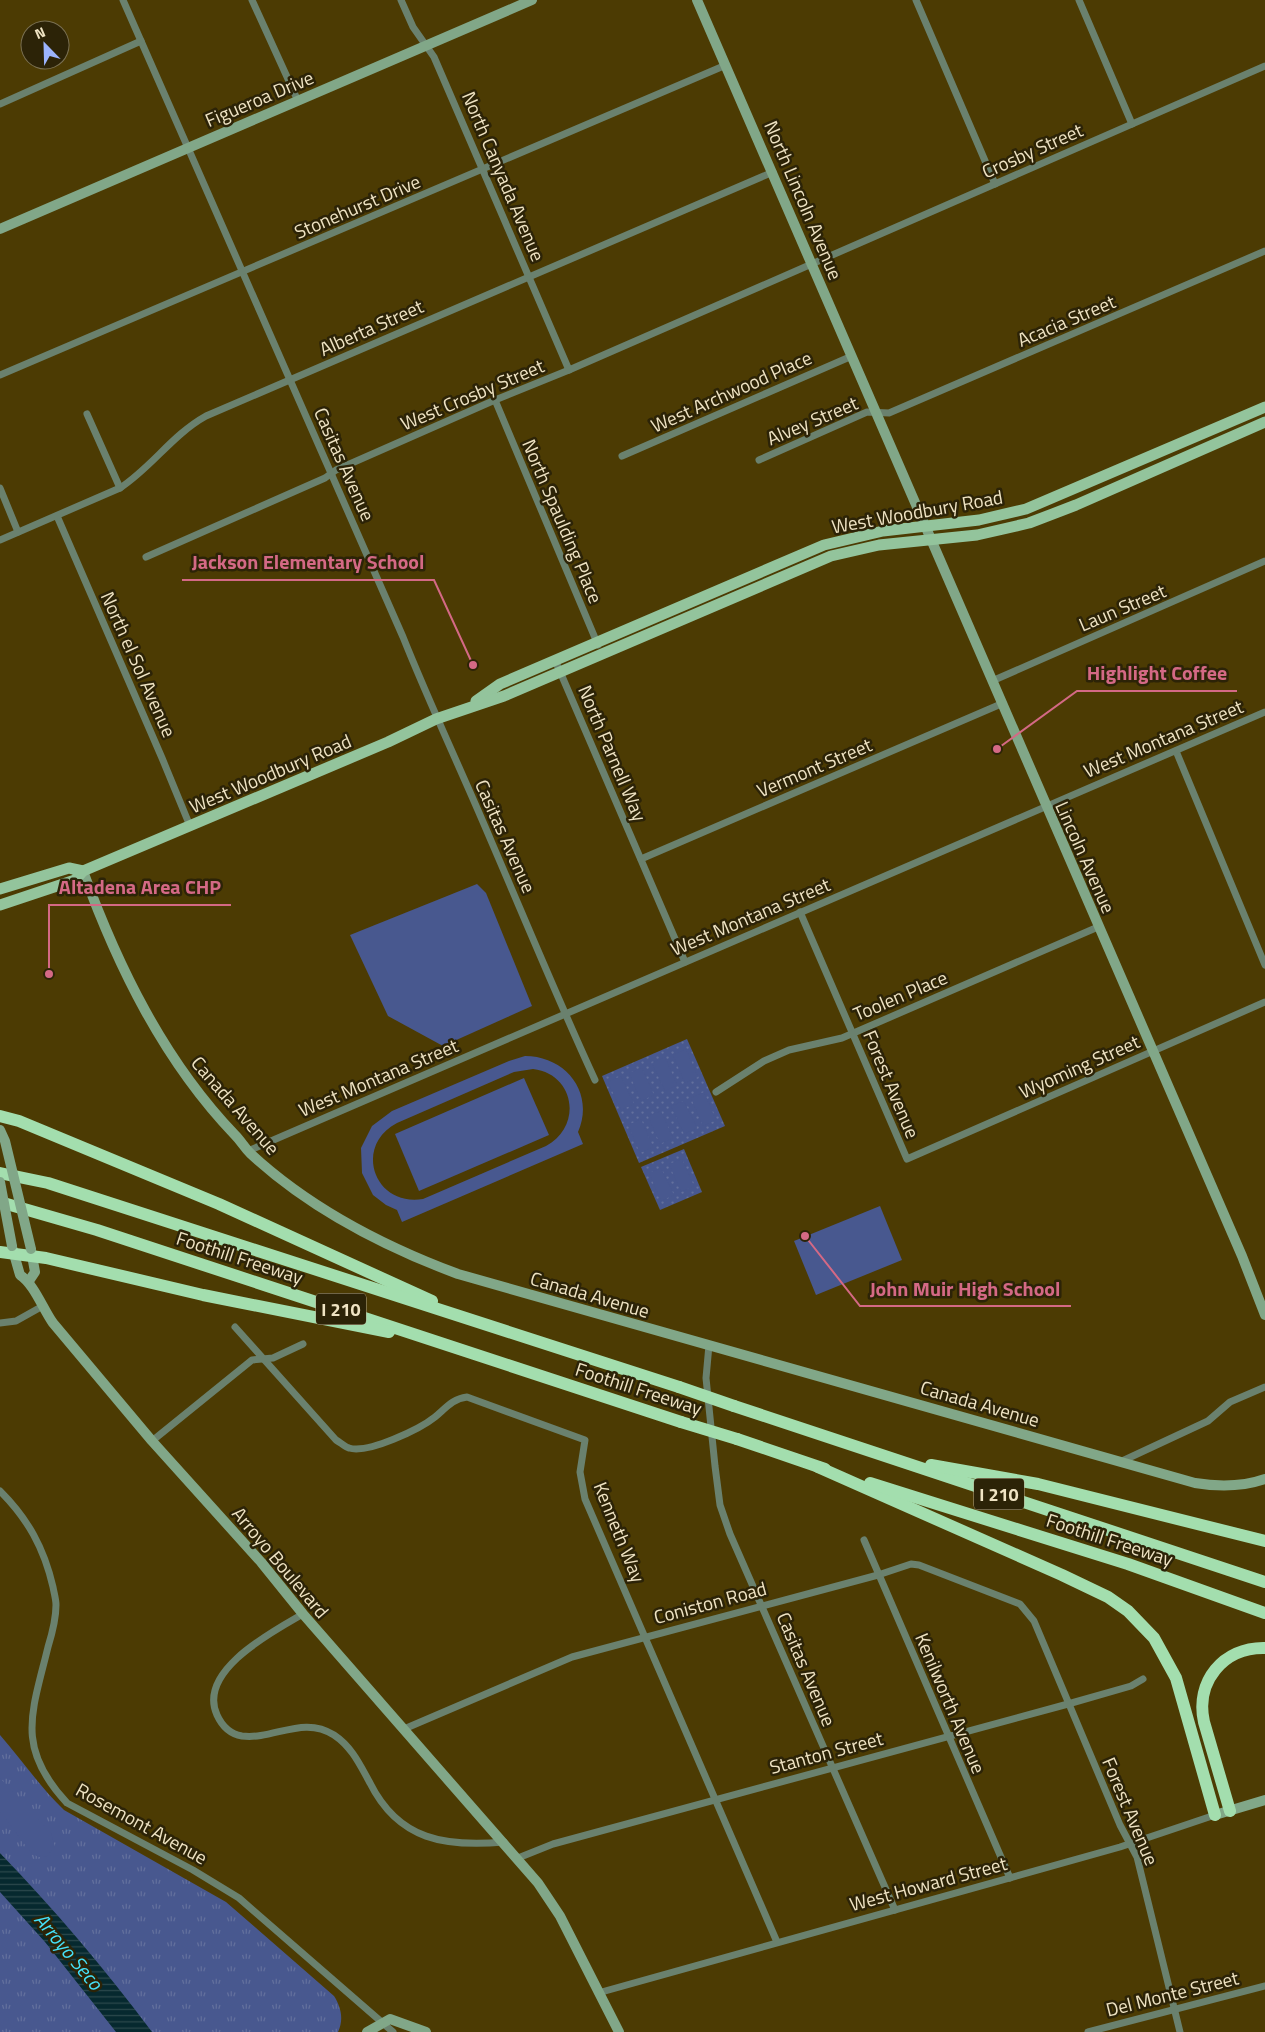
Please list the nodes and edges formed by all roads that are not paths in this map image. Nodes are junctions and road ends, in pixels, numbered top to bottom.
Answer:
1 (123, 0) edge
2 (252, 0) edge
3 (401, 0) edge
4 (532, 0) edge
5 (698, 0) edge
6 (916, 0) edge
7 (1079, 0) edge
8 (141, 41) junction
9 (426, 45) junction
10 (726, 65) junction
11 (1265, 66) edge
12 (298, 101) junction
13 (0, 104) edge
14 (1132, 124) junction
15 (187, 147) junction
16 (484, 170) junction
17 (773, 172) junction
18 (995, 184) junction
19 (0, 229) edge
20 (1265, 251) edge
21 (812, 264) junction
22 (242, 272) junction
23 (529, 276) junction
24 (852, 356) junction
25 (568, 370) junction
26 (0, 375) edge
27 (290, 380) junction
28 (495, 400) junction
29 (1265, 407) edge
30 (878, 413) junction
31 (88, 414) dead end
32 (1265, 422) edge
33 (622, 456) dead end
34 (759, 460) dead end
35 (331, 474) junction
36 (0, 488) edge
37 (120, 488) junction
38 (57, 516) junction
39 (926, 526) junction
40 (18, 532) junction
41 (0, 540) edge
42 (932, 540) junction
43 (146, 557) dead end
44 (1265, 561) edge
45 (597, 643) junction
46 (604, 653) junction
47 (555, 660) junction
48 (560, 672) junction
49 (992, 681) junction
50 (1001, 704) junction
51 (469, 706) junction
52 (1265, 712) edge
53 (436, 719) junction
54 (1176, 752) junction
55 (1045, 806) junction
56 (190, 826) junction
57 (640, 859) junction
58 (83, 871) junction
59 (0, 890) edge
60 (0, 905) edge
61 (800, 912) junction
62 (1098, 927) junction
63 (685, 962) junction
64 (1265, 965) edge
65 (1265, 1002) edge
66 (564, 1014) junction
67 (852, 1033) junction
68 (1152, 1051) junction
69 (594, 1080) dead end
70 (716, 1092) dead end
71 (0, 1116) edge
72 (0, 1130) edge
73 (248, 1151) junction
74 (907, 1160) joint
75 (0, 1173) edge
76 (0, 1182) edge
77 (0, 1202) edge
78 (13, 1250) junction
79 (0, 1252) edge
80 (31, 1252) junction
81 (29, 1281) junction
82 (41, 1307) junction
83 (1265, 1314) edge
84 (0, 1323) edge
85 (480, 1324) junction
86 (235, 1327) dead end
87 (303, 1344) dead end
88 (451, 1345) junction
89 (709, 1345) junction
90 (261, 1358) junction
91 (1265, 1387) edge
92 (152, 1441) junction
93 (889, 1458) junction
94 (1120, 1462) junction
95 (818, 1467) junction
96 (1265, 1478) edge
97 (0, 1491) edge
98 (864, 1540) dead end
99 (1265, 1541) edge
100 (878, 1575) junction
101 (1265, 1582) edge
102 (761, 1605) junction
103 (1028, 1612) joint
104 (1265, 1613) edge
105 (303, 1614) junction
106 (645, 1636) junction
107 (1265, 1648) edge
108 (1142, 1679) dead end
109 (1068, 1704) junction
110 (404, 1729) junction
111 (948, 1736) junction
112 (831, 1767) junction
113 (715, 1799) junction
114 (1265, 1800) edge
115 (1230, 1811) junction
116 (1215, 1815) junction
117 (504, 1842) junction
118 (1130, 1844) junction
119 (518, 1858) junction
120 (1010, 1878) junction
121 (894, 1910) junction
122 (777, 1942) junction
123 (1265, 1986) edge
124 (598, 1993) junction
125 (1174, 2008) junction
126 (383, 2023) junction
127 (367, 2032) edge
128 (393, 2032) edge
129 (426, 2032) edge
130 (619, 2032) edge
131 (1088, 2032) edge
132 (1180, 2032) edge

1 - 8 street, Casitas Avenue
2 - 12 street
3 - 9 street, North Canyada Avenue
4 - 9 street, Figueroa Drive
5 - 10 street, North Lincoln Avenue
6 - 18 street
7 - 14 street
8 - 13 street
8 - 15 street, Casitas Avenue
9 - 12 street, Figueroa Drive
9 - 16 street, North Canyada Avenue
10 - 16 street, Stonehurst Drive
10 - 17 street, North Lincoln Avenue
11 - 14 street, Crosby Street
12 - 15 street, Figueroa Drive
14 - 18 street, Crosby Street
15 - 19 street, Figueroa Drive
15 - 22 street, Casitas Avenue
16 - 22 street, Stonehurst Drive
16 - 23 street, North Canyada Avenue
17 - 21 street, North Lincoln Avenue
17 - 23 street, Alberta Street
18 - 21 street, Crosby Street
20 - 30 street, Acacia Street
21 - 24 street, North Lincoln Avenue
21 - 25 street, West Crosby Street
22 - 26 street, Stonehurst Drive
22 - 27 street, Casitas Avenue
23 - 25 street, North Canyada Avenue
23 - 27 street, Alberta Street
24 - 30 street, North Lincoln Avenue
24 - 33 street, West Archwood Place
25 - 28 street, West Crosby Street
27 - 35 street, Casitas Avenue
27 - 37 street, Alberta Street
28 - 35 street, West Crosby Street
28 - 45 street, North Spaulding Place
29 - 39 main road, West Woodbury Road
30 - 34 street, Alvey Street
30 - 39 street, Lincoln Avenue
31 - 37 street
32 - 42 main road, West Woodbury Road
35 - 43 street, West Crosby Street
35 - 53 street, Casitas Avenue
36 - 40 street
37 - 38 street, Alberta Street
38 - 40 street, Alberta Street
38 - 56 street, North el Sol Avenue
39 - 42 street, Lincoln Avenue
39 - 45 main road, West Woodbury Road
40 - 41 street, Alberta Street
42 - 46 main road, West Woodbury Road
42 - 49 street, Lincoln Avenue
44 - 49 street, Laun Street
45 - 46 street, North Spaulding Place
45 - 47 main road, West Woodbury Road
46 - 48 main road, West Woodbury Road
47 - 48 street, North Parnell Way
47 - 51 main road, West Woodbury Road
48 - 51 main road, West Woodbury Road
48 - 57 street, North Parnell Way
49 - 50 street, Lincoln Avenue
50 - 55 street, Lincoln Avenue
50 - 57 street, Vermont Street
51 - 53 main road, West Woodbury Road
52 - 54 street, West Montana Street
53 - 56 main road, West Woodbury Road
53 - 66 street, Casitas Avenue
54 - 55 street, West Montana Street
54 - 64 street
55 - 61 street, West Montana Street
55 - 62 street, Lincoln Avenue
56 - 58 main road, West Woodbury Road
57 - 63 street, North Parnell Way
58 - 59 main road, West Woodbury Road
58 - 60 main road, West Woodbury Road
58 - 73 street, Canada Avenue
61 - 63 street, West Montana Street
61 - 67 street, Forest Avenue
62 - 67 street, Toolen Place
62 - 68 street, Lincoln Avenue
63 - 66 street, West Montana Street
65 - 68 street, Wyoming Street
66 - 69 street, Casitas Avenue
66 - 73 street, West Montana Street
67 - 70 street, Toolen Place
67 - 74 street, Forest Avenue
68 - 74 street, Wyoming Street
68 - 83 street, Lincoln Avenue
71 - 85 highway
72 - 80 street, bridge
73 - 89 street, Canada Avenue
75 - 85 highway, Foothill Freeway / I 210
76 - 78 street, Arroyo Boulevard, bridge
77 - 88 highway, Foothill Freeway / I 210
78 - 79 highway
78 - 80 highway
78 - 81 street, Arroyo Boulevard
80 - 81 street
80 - 88 highway
81 - 82 street, Arroyo Boulevard
82 - 84 street
82 - 92 street, Arroyo Boulevard
85 - 93 highway, Foothill Freeway / I 210, bridge
86 - 90 street, Kenneth Way
87 - 90 street
88 - 95 highway, Foothill Freeway / I 210, bridge
89 - 94 street, Canada Avenue
89 - 102 street, Casitas Avenue
90 - 92 street
90 - 106 street, Kenneth Way
91 - 94 street
92 - 105 street, Arroyo Boulevard
93 - 99 highway
93 - 101 highway, Foothill Freeway / I 210
94 - 96 street, Canada Avenue
95 - 104 highway, Foothill Freeway / I 210
95 - 116 highway
97 - 126 street, Rosemont Avenue
98 - 100 street, Kenilworth Avenue
100 - 102 street, Coniston Road
100 - 103 street, Coniston Road
100 - 111 street, Kenilworth Avenue
102 - 106 street, Coniston Road
102 - 112 street, Casitas Avenue
103 - 109 street, Forest Avenue
105 - 110 street, Arroyo Boulevard
105 - 117 street
106 - 110 street, Coniston Road
106 - 113 street, Kenneth Way
107 - 115 highway
108 - 109 street, Stanton Street
109 - 111 street, Stanton Street
109 - 118 street, Forest Avenue
110 - 117 street, Arroyo Boulevard
111 - 112 street, Stanton Street
111 - 120 street, Kenilworth Avenue
112 - 113 street, Stanton Street
112 - 121 street, Casitas Avenue
113 - 119 street, Stanton Street
113 - 122 street, Kenneth Way
114 - 115 street, West Howard Street
115 - 116 street, West Howard Street
116 - 118 street, West Howard Street
117 - 119 street, Arroyo Boulevard
118 - 120 street, West Howard Street
118 - 125 street, Forest Avenue
119 - 124 street, Arroyo Boulevard
120 - 121 street, West Howard Street
121 - 122 street, West Howard Street
122 - 124 street, West Howard Street
123 - 125 street, Del Monte Street
124 - 130 street, Arroyo Boulevard
125 - 131 street, Del Monte Street
125 - 132 street, Forest Avenue
126 - 127 street
126 - 128 street, Rosemont Avenue
126 - 129 street

